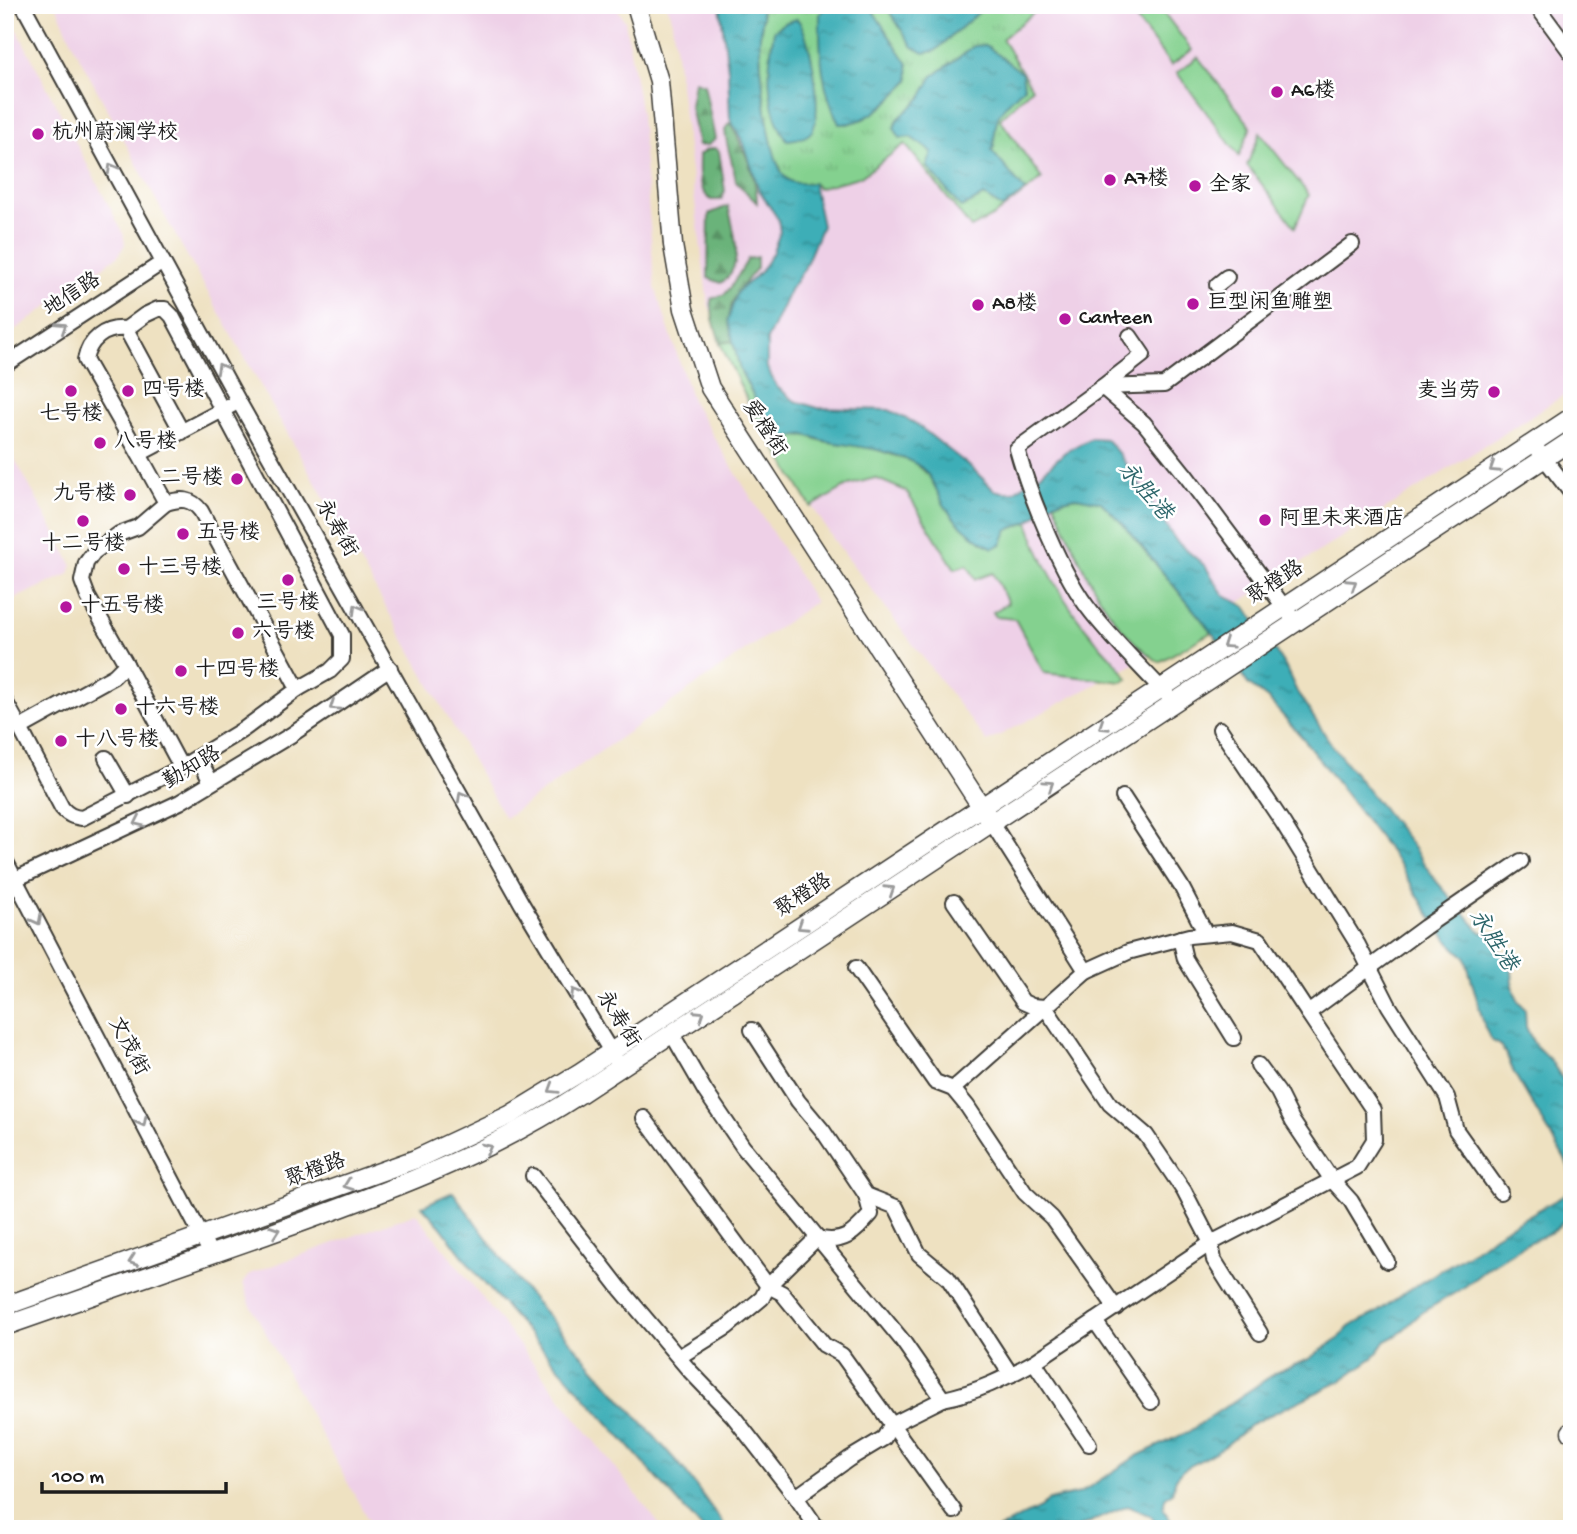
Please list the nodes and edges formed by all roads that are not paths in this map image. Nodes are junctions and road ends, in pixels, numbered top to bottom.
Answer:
1 (23, 5) edge
2 (636, 5) edge
3 (1536, 5) edge
4 (1572, 54) edge
5 (1352, 244) dead end
6 (163, 262) junction
7 (126, 329) junction
8 (1130, 336) dead end
9 (5, 365) edge
10 (1102, 387) junction
11 (239, 402) junction
12 (223, 410) junction
13 (1572, 417) edge
14 (182, 432) junction
15 (1572, 440) edge
16 (1533, 443) junction
17 (139, 454) junction
18 (1544, 458) junction
19 (1572, 494) edge
20 (166, 503) junction
21 (1284, 606) junction
22 (1295, 622) junction
23 (126, 664) junction
24 (390, 668) junction
25 (1160, 688) junction
26 (298, 689) junction
27 (5, 701) edge
28 (1173, 703) junction
29 (19, 727) junction
30 (1220, 729) dead end
31 (198, 757) junction
32 (106, 758) dead end
33 (181, 767) junction
34 (211, 782) junction
35 (128, 796) junction
36 (1123, 797) dead end
37 (981, 807) junction
38 (992, 823) junction
39 (5, 860) edge
40 (1521, 861) dead end
41 (11, 882) edge
42 (954, 902) dead end
43 (1206, 934) junction
44 (1180, 938) junction
45 (856, 968) dead end
46 (1369, 968) junction
47 (1086, 971) junction
48 (1045, 1007) junction
49 (1308, 1013) junction
50 (752, 1030) dead end
51 (672, 1034) junction
52 (1234, 1038) dead end
53 (611, 1052) junction
54 (1258, 1065) dead end
55 (621, 1067) junction
56 (953, 1089) junction
57 (644, 1118) dead end
58 (533, 1176) dead end
59 (1332, 1180) junction
60 (1500, 1192) dead end
61 (866, 1195) junction
62 (202, 1237) junction
63 (817, 1238) junction
64 (1211, 1243) junction
65 (211, 1254) junction
66 (1387, 1261) dead end
67 (768, 1286) junction
68 (5, 1306) edge
69 (1116, 1308) junction
70 (1095, 1321) junction
71 (5, 1326) edge
72 (1260, 1333) dead end
73 (679, 1357) junction
74 (1034, 1362) junction
75 (1011, 1375) junction
76 (943, 1399) junction
77 (1151, 1402) dead end
78 (891, 1426) junction
79 (1089, 1444) dead end
80 (796, 1497) junction
81 (954, 1511) dead end
82 (818, 1529) edge

6 -> 1 street, 永寿街
2 - 37 street, 爱橙街
3 - 4 street
5 - 10 street
9 -> 6 street, 地信路
11 -> 6 street, 永寿街
7 - 12 street
7 - 14 street
7 - 17 street
8 - 10 street
10 - 21 street
10 - 25 street
11 - 12 street
24 -> 11 street, 永寿街
12 - 14 street
12 - 26 street
13 - 16 street, 聚橙路
14 - 17 street
15 - 18 street, 聚橙路
16 - 18 street
16 -> 21 street, 聚橙路
17 - 20 street
18 - 19 street
22 -> 18 street, 聚橙路
20 - 23 street
20 - 26 street
21 - 22 street
21 -> 25 street, 聚橙路
22 - 28 street, 聚橙路
23 - 29 street
23 - 33 street
24 -> 34 street, 勤知路
53 -> 24 street, 永寿街
25 - 28 street
25 -> 37 street, 聚橙路
26 - 31 street
27 - 29 street
38 -> 28 street, 聚橙路
29 - 35 street
30 - 46 street
31 - 33 street
31 - 34 street
32 - 35 street
33 - 35 street
34 -> 41 street, 勤知路
36 - 43 street
37 - 38 street, 爱橙街
37 -> 53 street, 聚橙路
38 - 47 street
51 -> 38 street, 聚橙路
39 - 41 street, 文茂街
40 - 46 street
41 -> 62 street, 文茂街
42 - 48 street
43 - 44 street
43 - 49 street
44 - 47 street
44 - 52 street
45 - 56 street
46 - 49 street
46 - 60 street
47 - 48 street
48 - 56 street
48 - 64 street
49 - 59 street
50 - 61 street
51 - 55 street, 聚橙路
51 - 63 street
53 - 55 street, 永寿街
53 -> 62 street, 聚橙路
54 - 59 street
65 -> 55 street, 聚橙路
56 - 69 street
57 - 67 street
58 - 73 street
59 - 64 street
59 - 66 street
61 - 63 street
61 - 75 street
62 - 65 street, 文茂街
62 -> 68 street, 聚橙路
63 - 67 street
63 - 76 street
64 - 69 street
64 - 72 street
65 - 71 street, 聚橙路
67 - 73 street
67 - 78 street
69 - 70 street
70 - 74 street
70 - 77 street
73 - 80 street
74 - 75 street
74 - 79 street
75 - 76 street
76 - 78 street
78 - 80 street
78 - 81 street
80 - 82 street

